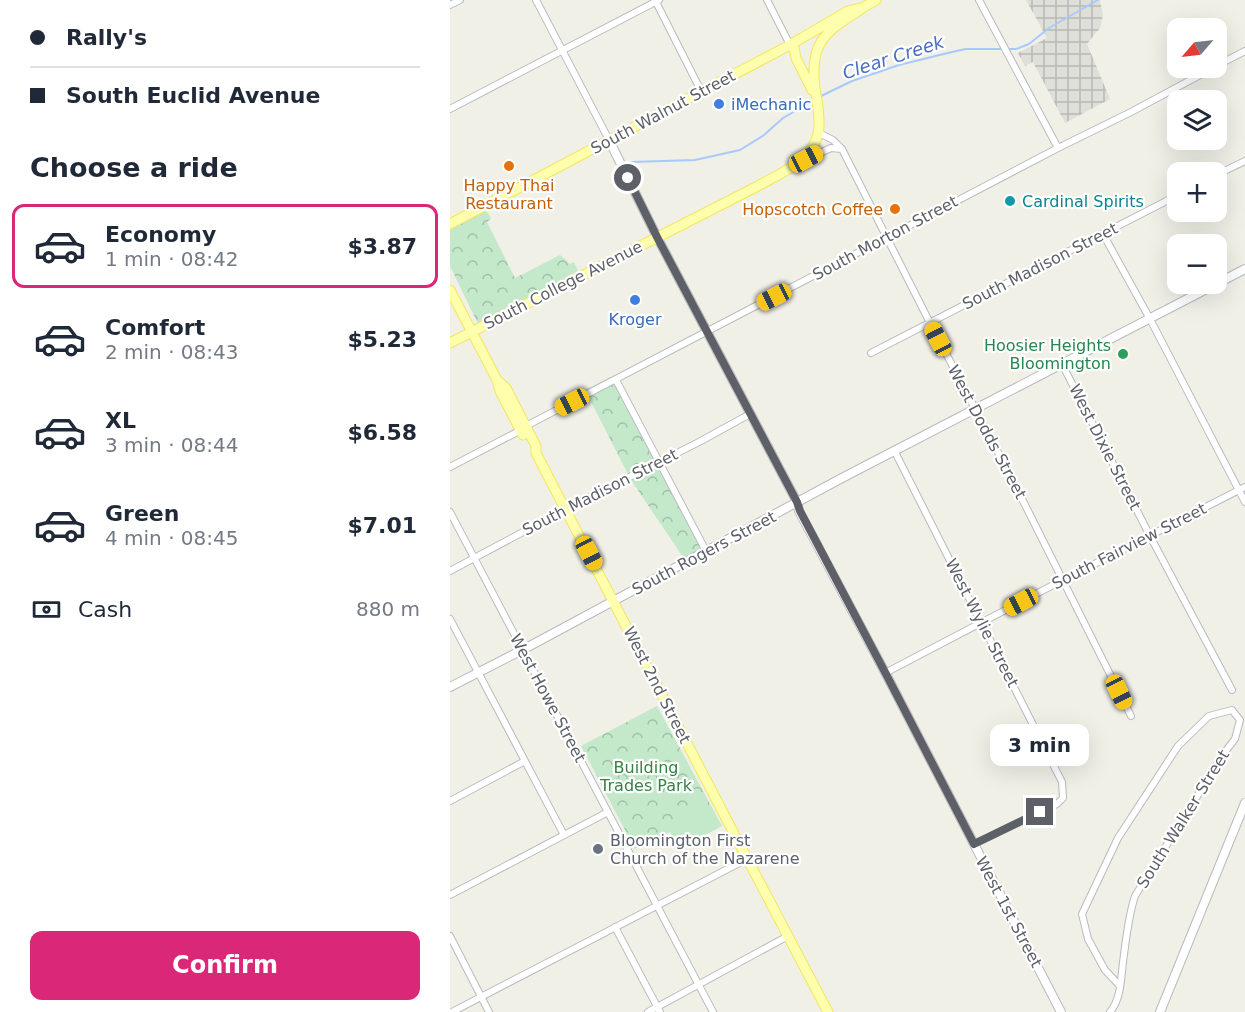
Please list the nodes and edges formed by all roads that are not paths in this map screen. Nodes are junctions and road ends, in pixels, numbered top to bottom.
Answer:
1 (460, 0) edge
2 (536, 0) edge
3 (767, 0) edge
4 (980, 0) edge
5 (656, 1) edge
6 (871, 2) edge
7 (450, 5) edge
8 (786, 47) junction
9 (562, 50) junction
10 (1245, 51) edge
11 (1227, 61) edge
12 (1194, 78) edge
13 (812, 84) junction
14 (703, 91) junction
15 (450, 109) edge
16 (819, 133) junction
17 (609, 140) junction
18 (1058, 148) junction
19 (842, 149) junction
20 (1245, 161) edge
21 (796, 165) junction
22 (1227, 170) edge
23 (1167, 201) edge
24 (450, 224) edge
25 (1103, 234) junction
26 (657, 237) junction
27 (887, 237) junction
28 (1245, 269) edge
29 (450, 290) edge
30 (1150, 319) junction
31 (930, 323) junction
32 (707, 331) junction
33 (472, 332) junction
34 (450, 343) edge
35 (871, 353) dead end
36 (1062, 364) junction
37 (616, 380) junction
38 (975, 408) junction
39 (750, 414) junction
40 (523, 428) junction
41 (894, 450) junction
42 (659, 461) junction
43 (450, 467) edge
44 (1242, 489) edge
45 (797, 502) junction
46 (1245, 502) edge
47 (566, 510) junction
48 (450, 512) edge
49 (1150, 536) junction
50 (706, 551) junction
51 (474, 558) junction
52 (450, 571) edge
53 (1062, 580) junction
54 (614, 601) junction
55 (450, 619) edge
56 (982, 622) junction
57 (522, 650) junction
58 (478, 673) junction
59 (885, 673) junction
60 (450, 687) edge
61 (1232, 690) dead end
62 (1131, 716) dead end
63 (525, 761) junction
64 (450, 801) edge
65 (1245, 803) edge
66 (608, 813) junction
67 (564, 835) junction
68 (974, 844) junction
69 (747, 859) junction
70 (450, 895) edge
71 (656, 905) junction
72 (615, 927) junction
73 (450, 936) edge
74 (788, 936) junction
75 (699, 985) junction
76 (1120, 986) junction
77 (481, 997) junction
78 (659, 1010) edge
79 (452, 1012) edge
80 (489, 1012) edge
81 (648, 1012) edge
82 (712, 1012) edge
83 (828, 1012) edge
84 (1061, 1012) edge
85 (1110, 1012) edge
86 (1160, 1012) edge

1 - 7 street
2 - 9 street
3 - 8 street
4 - 18 street
5 - 9 street
5 - 14 street
6 - 8 main road, South Walnut Street
6 - 13 main road
8 - 13 main road
8 - 14 main road, South Walnut Street
9 - 15 street
9 - 17 street
10 - 11 street, South Morton Street
12 - 18 street, South Morton Street
13 - 16 main road
14 - 17 main road, South Walnut Street
16 - 19 street, West Dodds Street
16 - 21 main road, South College Avenue
17 - 24 main road, South Walnut Street
17 - 26 street, West 1st Street
18 - 27 street, South Morton Street
19 - 21 street
19 - 27 street, West Dodds Street
20 - 22 street
21 - 26 main road, South College Avenue
23 - 25 street, South Madison Street
25 - 30 street
25 - 31 street, South Madison Street
26 - 32 street, West 1st Street
26 - 33 main road, South College Avenue
27 - 31 street, West Dodds Street
27 - 32 street, South Morton Street
28 - 30 street, South Rogers Street
29 - 33 main road, West 2nd Street
30 - 36 street, South Rogers Street
30 - 44 street
31 - 35 street, South Madison Street
31 - 38 street, West Dodds Street
32 - 37 street, South Morton Street
32 - 39 street, West 1st Street
33 - 34 main road, South College Avenue
33 - 40 main road, West 2nd Street
36 - 38 street, South Rogers Street
36 - 49 street, West Dixie Street
37 - 40 street, South Morton Street
37 - 42 street
38 - 41 street, South Rogers Street
38 - 53 street, West Dodds Street
39 - 42 street, South Madison Street
39 - 45 street, West 1st Street
40 - 43 street, South Morton Street
40 - 47 main road, West 2nd Street
41 - 45 street, South Rogers Street
41 - 56 street, West Wylie Street
42 - 47 street, South Madison Street
42 - 50 street
44 - 46 street
44 - 49 street, South Fairview Street
45 - 50 street, South Rogers Street
45 - 59 street, West 1st Street
47 - 51 street, South Madison Street
47 - 54 main road, West 2nd Street
48 - 51 street, West Howe Street
49 - 53 street, South Fairview Street
49 - 61 street, West Dixie Street
50 - 54 street, South Rogers Street
51 - 52 street, South Madison Street
51 - 57 street, West Howe Street
53 - 56 street, South Fairview Street
53 - 62 street, West Dodds Street
54 - 57 street, South Rogers Street
54 - 69 main road, West 2nd Street
55 - 58 street
56 - 59 street, South Fairview Street
56 - 68 street, West Wylie Street
57 - 58 street, South Rogers Street
57 - 66 street, West Howe Street
58 - 60 street, South Rogers Street
58 - 63 street
59 - 68 street, West 1st Street
63 - 64 street
63 - 67 street
65 - 86 street
66 - 67 street
66 - 71 street, West Howe Street
67 - 70 street
68 - 84 street, West 1st Street
69 - 71 street
69 - 74 main road, West 2nd Street
71 - 72 street
71 - 75 street, West Howe Street
72 - 77 street
72 - 78 street
73 - 77 street
74 - 75 street
74 - 83 main road, West 2nd Street
75 - 78 street
75 - 82 street, West Howe Street
76 - 76 street, South Walker Street
76 - 85 street, South Walker Street
77 - 79 street
77 - 80 street
78 - 81 street

